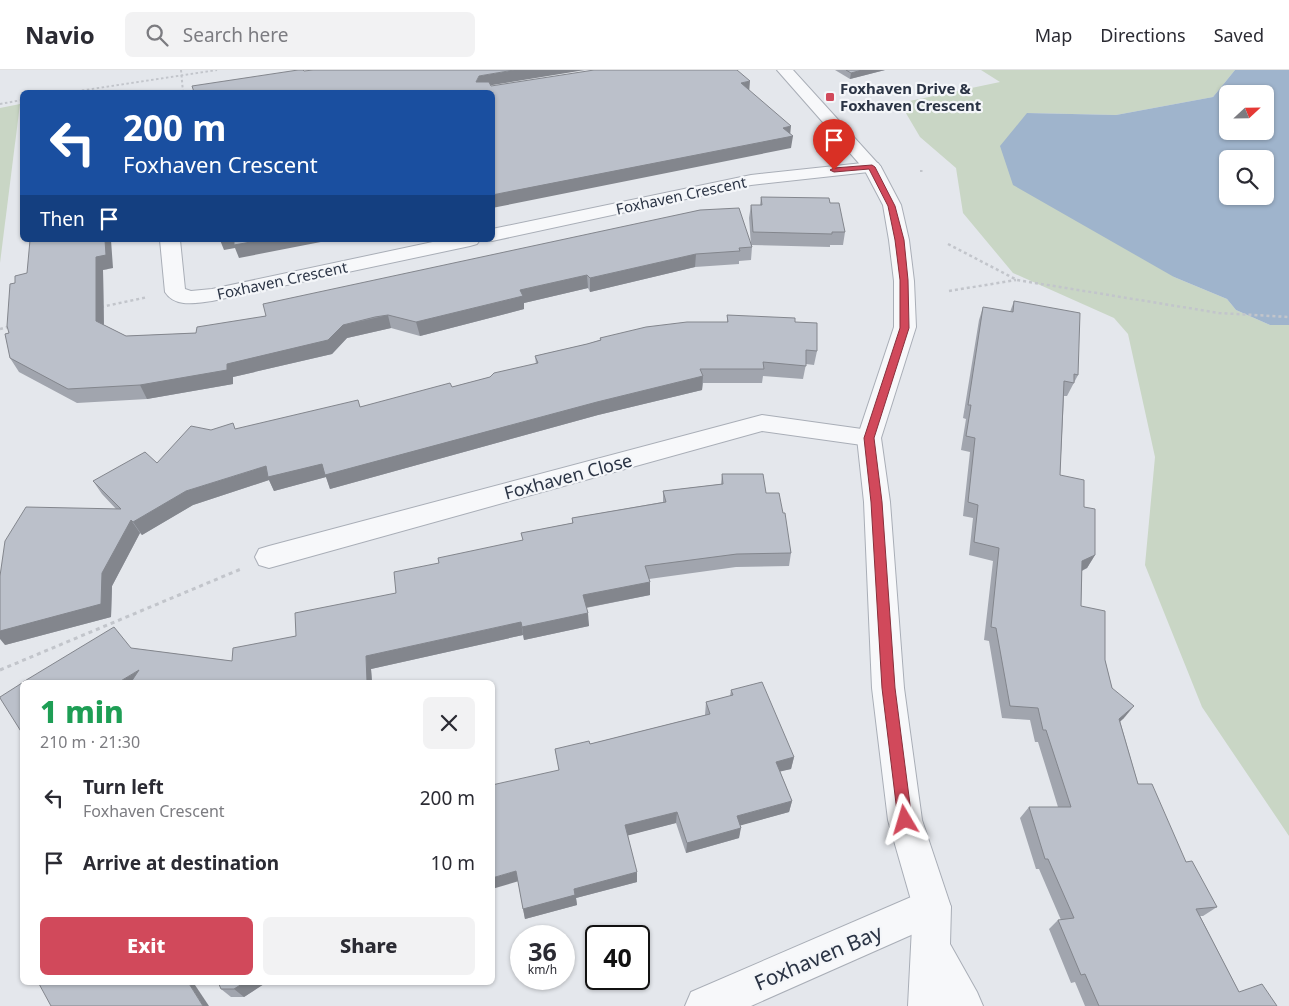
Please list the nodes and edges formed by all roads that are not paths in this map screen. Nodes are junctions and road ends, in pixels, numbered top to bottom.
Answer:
1 (785, 70) edge
2 (872, 167) junction
3 (495, 234) edge
4 (170, 242) edge
5 (461, 242) edge
6 (869, 438) junction
7 (269, 557) road end
8 (932, 907) junction
9 (929, 946) junction
10 (705, 1006) edge
11 (928, 1006) edge
12 (963, 1006) edge

1 - 2 street
2 - 3 street, Foxhaven Crescent
2 - 6 street
4 - 5 street, Foxhaven Crescent
6 - 7 street, Foxhaven Close
6 - 8 street
8 - 9 street
8 - 10 street, Foxhaven Bay
9 - 11 street
9 - 12 street

